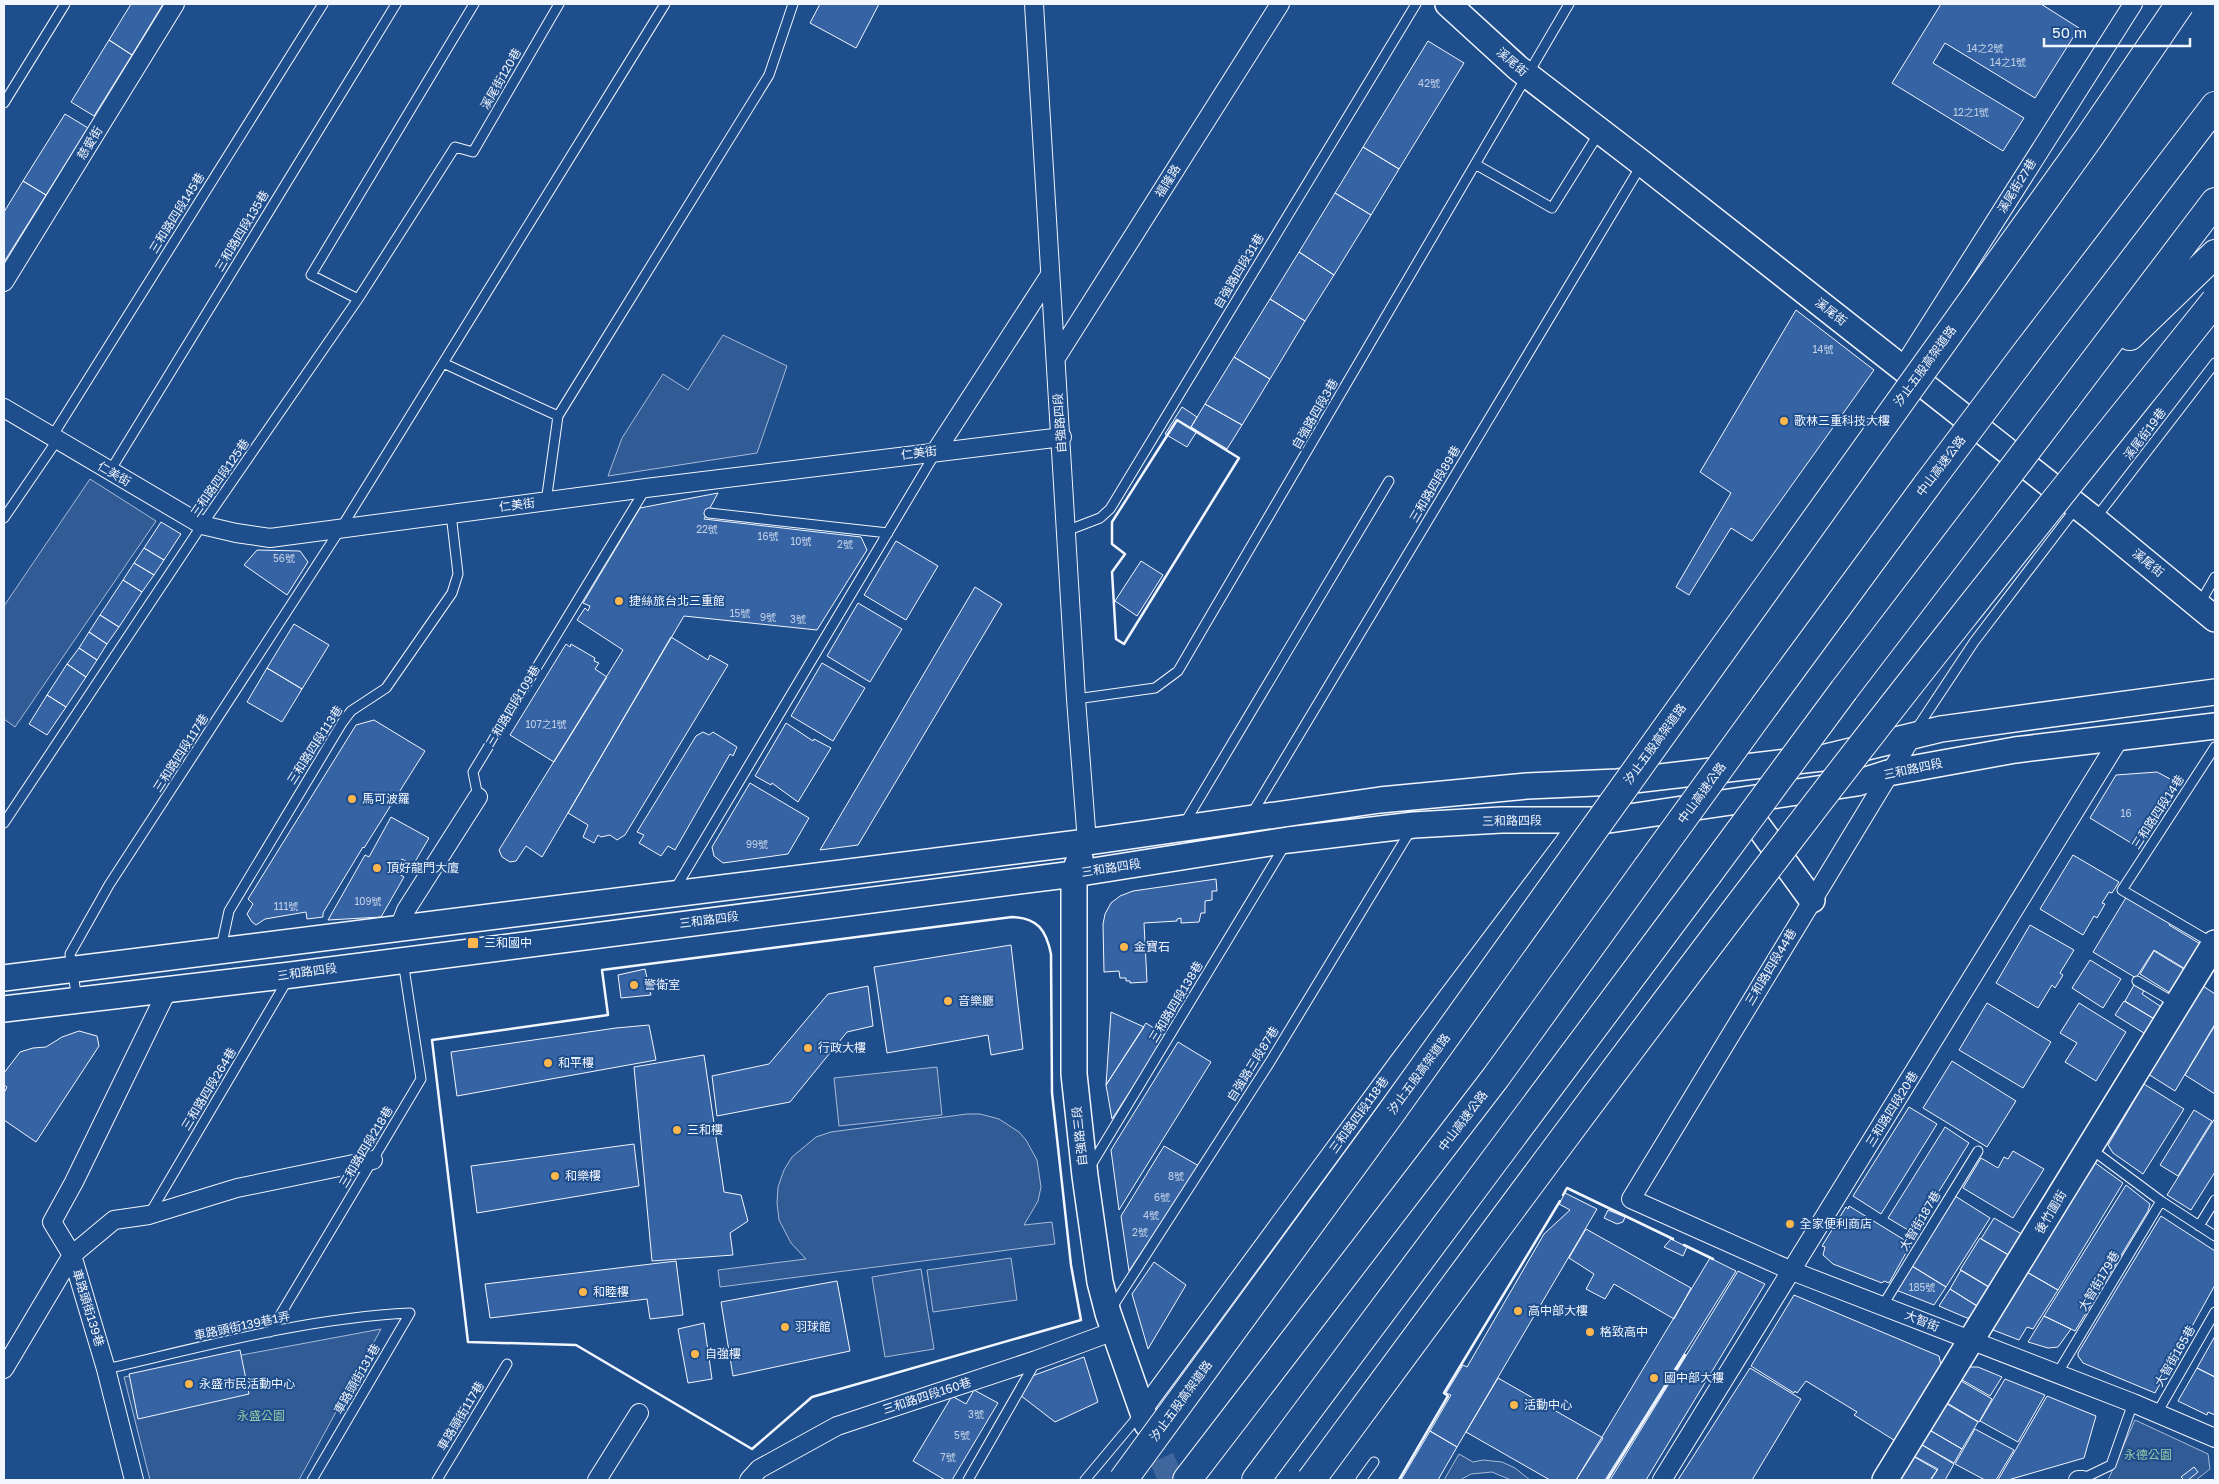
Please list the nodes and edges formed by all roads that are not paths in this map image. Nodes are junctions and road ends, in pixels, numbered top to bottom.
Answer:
1 (65, 4) edge
2 (175, 4) edge
3 (323, 4) edge
4 (396, 4) edge
5 (474, 4) edge
6 (559, 4) edge
7 (665, 4) edge
8 (793, 4) edge
9 (1034, 4) edge
10 (1280, 4) edge
11 (1416, 4) edge
12 (1448, 4) edge
13 (1569, 4) edge
14 (2133, 4) edge
15 (2180, 4) edge
16 (1528, 75) junction
17 (4, 103) edge
18 (2215, 106) edge
19 (1600, 132) junction
20 (455, 147) joint
21 (1475, 164) junction
22 (1643, 164) junction
23 (2215, 202) edge
24 (2215, 254) edge
25 (1050, 275) junction
26 (4, 282) edge
27 (358, 299) junction
28 (2215, 301) edge
29 (1056, 358) junction
30 (443, 362) junction
31 (2215, 363) edge
32 (1902, 368) junction
33 (2065, 400) junction
34 (4, 408) edge
35 (558, 416) junction
36 (56, 437) junction
37 (1062, 437) junction
38 (936, 451) junction
39 (110, 471) junction
40 (1389, 481) dead end
41 (646, 488) junction
42 (546, 502) junction
43 (709, 513) dead end
44 (2086, 513) junction
45 (451, 514) junction
46 (4, 518) edge
47 (202, 525) junction
48 (341, 528) junction
49 (1066, 531) junction
50 (888, 533) junction
51 (2215, 577) edge
52 (2207, 612) edge
53 (2215, 692) edge
54 (1076, 700) junction
55 (2215, 726) edge
56 (1913, 735) junction
57 (2121, 736) junction
58 (2215, 747) edge
59 (1888, 774) junction
60 (478, 796) joint
61 (1740, 801) junction
62 (1250, 818) junction
63 (1580, 821) junction
64 (4, 823) edge
65 (1414, 825) junction
66 (1181, 829) junction
67 (1288, 840) junction
68 (1087, 842) junction
69 (1074, 874) junction
70 (672, 894) junction
71 (1812, 900) junction
72 (399, 928) junction
73 (2215, 943) edge
74 (221, 950) junction
75 (402, 959) junction
76 (72, 969) junction
77 (291, 974) junction
78 (4, 978) edge
79 (2137, 981) dead end
80 (168, 989) junction
81 (77, 1000) junction
82 (2177, 1005) junction
83 (4, 1009) edge
84 (2090, 1148) junction
85 (1978, 1150) dead end
86 (373, 1160) junction
87 (1084, 1176) junction
88 (1631, 1199) joint
89 (2215, 1200) edge
90 (2161, 1201) junction
91 (149, 1215) junction
92 (2199, 1226) junction
93 (2215, 1236) edge
94 (72, 1255) junction
95 (1792, 1271) junction
96 (1883, 1305) junction
97 (2215, 1312) edge
98 (383, 1315) joint
99 (1111, 1322) junction
100 (270, 1332) junction
101 (1972, 1341) junction
102 (1036, 1360) junction
103 (507, 1364) dead end
104 (106, 1368) junction
105 (4, 1369) edge
106 (2057, 1374) junction
107 (2133, 1403) junction
108 (638, 1413) dead end
109 (2157, 1413) junction
110 (1144, 1418) junction
111 (2215, 1438) edge
112 (1374, 1462) dead end
113 (134, 1480) edge
114 (312, 1480) edge
115 (437, 1480) edge
116 (597, 1480) edge
117 (750, 1480) edge
118 (968, 1480) edge
119 (1085, 1480) edge
120 (1123, 1480) edge
121 (1187, 1480) edge
122 (1256, 1480) edge
123 (1311, 1480) edge
124 (1361, 1480) edge
125 (1662, 1480) edge
126 (1885, 1480) edge
127 (2081, 1480) edge

1 - 17 lane
2 - 26 street, 慈愛街
3 - 36 lane, 三和路四段145巷
4 - 39 lane, 三和路四段135巷
5 - 27 lane
6 - 20 lane, 溪尾街120巷
7 - 30 lane, 三和路四段117巷
8 - 35 lane
9 - 25 street, 自強路四段
10 - 29 street, 福隆路
11 - 49 lane, 自強路四段31巷
12 - 16 main road, 溪尾街
13 - 16 lane, 自強路四段3巷
14 - 32 street, 溪尾街27巷
15 - 120 highway, 汐止五股高架道路, bridge
16 - 19 main road, 溪尾街
16 - 21 lane, 自強路四段3巷
18 - 121 highway, 中山高速公路, bridge
19 - 21 lane
19 - 22 main road, 溪尾街
20 - 27 lane, 三和路四段125巷
21 - 54 lane, 自強路四段3巷
22 - 32 main road, 溪尾街
22 - 62 lane, 三和路四段89巷
23 - 33 highway
24 - 33 highway
25 - 29 street, 自強路四段
25 - 38 street
27 - 47 lane, 三和路四段125巷
28 - 123 highway, bridge
29 - 37 street, 自強路四段
30 - 35 lane
30 - 48 lane, 三和路四段117巷
31 - 44 lane, 溪尾街19巷
32 - 44 main road, 溪尾街
33 - 122 highway, bridge
34 - 36 street, 仁美街
35 - 42 lane
36 - 39 street, 仁美街
36 - 46 lane, 三和路四段145巷
37 - 38 street, 仁美街
37 - 49 street, 自強路四段
38 - 41 street, 仁美街
38 - 50 lane
39 - 47 street, 仁美街
40 - 66 lane
41 - 42 street, 仁美街
41 - 60 lane, 三和路四段109巷
42 - 45 street, 仁美街
43 - 50 lane
44 - 52 main road, 溪尾街
44 - 56 lane, 溪尾街19巷
45 - 48 street, 仁美街
45 - 74 lane, 三和路四段113巷
47 - 48 street, 仁美街
47 - 64 lane, 三和路四段125巷
48 - 76 lane, 三和路四段117巷
49 - 54 street, 自強路四段
50 - 70 lane
51 - 52 lane
53 - 56 main road
54 - 68 street, 自強路四段
55 - 57 main road, 三和路四段
56 - 59 street, 三和路四段44巷
56 - 62 main road
57 - 59 main road, 三和路四段
57 - 95 street, 三和路四段20巷
58 - 73 lane, 三和路四段14巷
59 - 61 main road, 三和路四段
59 - 71 street, 三和路四段44巷
60 - 72 street, 三和路四段109巷
61 - 63 main road, 三和路四段
61 - 71 main road
62 - 66 main road
63 - 65 main road, 三和路四段
63 - 110 street, 三和路四段118巷
65 - 67 main road, 三和路四段
65 - 99 lane, 自強路三段87巷
66 - 68 main road
67 - 69 main road, 三和路四段
67 - 87 lane, 三和路四段138巷
68 - 69 main road, 自強路三段
68 - 70 main road
69 - 75 main road, 三和路四段
69 - 87 main road, 自強路三段
70 - 72 main road
71 - 88 street, 三和路四段44巷
72 - 74 main road
73 - 82 main road, 後竹圍街
74 - 76 main road
75 - 77 main road, 三和路四段
75 - 86 lane, 三和路四段218巷
76 - 78 main road
76 - 81 lane, 三和路四段117巷
77 - 80 main road, 三和路四段
77 - 91 lane, 三和路四段264巷
79 - 82 lane
80 - 81 main road, 三和路四段
80 - 94 street
81 - 83 main road, 三和路四段
82 - 84 main road, 後竹圍街
84 - 90 lane
84 - 101 main road, 後竹圍街
85 - 96 lane, 大智街187巷
86 - 91 street, 車路頭街139巷
86 - 100 lane, 三和路四段218巷
87 - 99 main road, 自強路三段
88 - 95 street, 大智街
89 - 92 lane
90 - 92 lane
90 - 106 lane, 大智街179巷
91 - 94 street, 車路頭街139巷
92 - 93 lane
94 - 104 street, 車路頭街139巷
94 - 105 street
95 - 96 street, 大智街
95 - 125 street, 三和路四段20巷
96 - 101 street, 大智街
97 - 109 lane, 大智街165巷
98 - 100 lane, 車路頭街139巷1弄
98 - 114 lane, 車路頭街131巷
99 - 102 street, 三和路四段160巷
99 - 110 main road, 自強路三段
100 - 104 lane, 車路頭街139巷1弄
101 - 106 street, 大智街
101 - 126 main road, 後竹圍街
102 - 117 street, 三和路四段160巷
102 - 118 lane
103 - 115 lane, 車路頭街117巷
104 - 113 street, 車路頭街139巷
106 - 107 street, 大智街
107 - 109 street, 大智街
107 - 127 lane
108 - 116 street
109 - 111 street, 大智街
110 - 119 lane
112 - 124 lane

